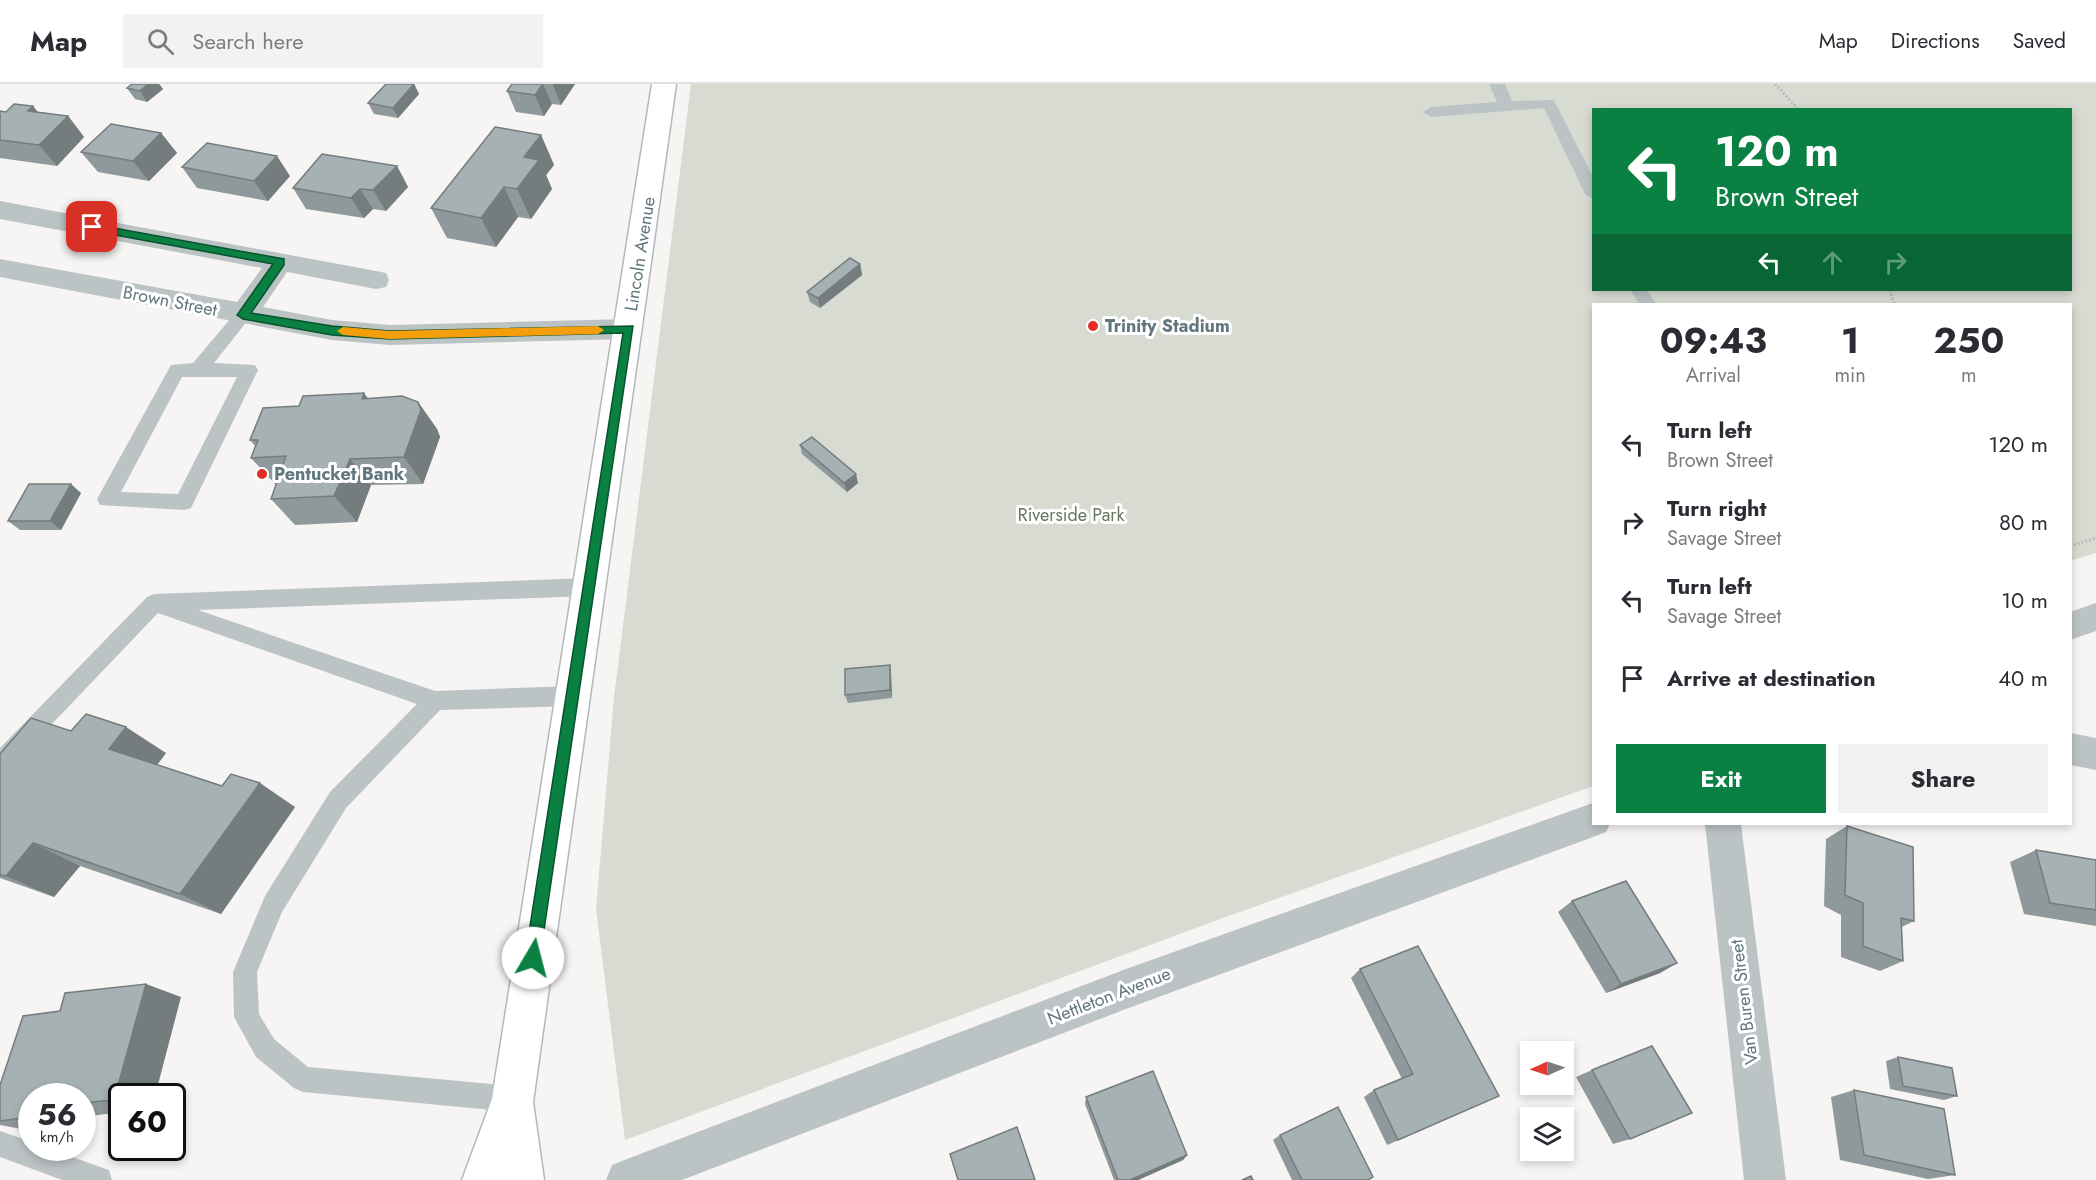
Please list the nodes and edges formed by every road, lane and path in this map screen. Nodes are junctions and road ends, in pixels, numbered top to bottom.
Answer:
1 (664, 84) edge
2 (1497, 84) edge
3 (1775, 84) edge
4 (1507, 107) junction
5 (1797, 108) edge
6 (1431, 112) dead end
7 (1592, 192) edge
8 (0, 210) edge
9 (280, 262) junction
10 (0, 268) edge
11 (376, 280) dead end
12 (243, 315) junction
13 (629, 329) junction
14 (198, 370) junction
15 (2096, 538) edge
16 (2072, 545) edge
17 (589, 587) junction
18 (154, 603) junction
19 (2096, 617) edge
20 (2072, 625) edge
21 (572, 696) junction
22 (435, 701) junction
23 (2072, 749) edge
24 (2096, 754) edge
25 (0, 763) edge
26 (1592, 820) edge
27 (1723, 825) edge
28 (513, 1099) junction
29 (0, 1144) edge
30 (99, 1180) edge
31 (483, 1180) edge
32 (523, 1180) edge
33 (627, 1180) edge
34 (1766, 1180) edge

1 - 13 main road, Lincoln Avenue
2 - 4 lane
3 - 5 path
4 - 6 lane
4 - 7 lane
8 - 9 street
9 - 11 street
9 - 12 street
10 - 12 street, Brown Street
12 - 13 street, Brown Street
12 - 14 lane
13 - 17 main road, Lincoln Avenue
14 - 14 lane
15 - 16 path
17 - 18 lane
17 - 21 main road, Lincoln Avenue
18 - 22 lane
18 - 25 lane
19 - 20 street
21 - 22 lane
21 - 28 main road, Lincoln Avenue
22 - 28 lane
23 - 24 street
26 - 33 street, Nettleton Avenue
27 - 34 street, Van Buren Street
28 - 31 main road, Lincoln Avenue
28 - 32 main road, Lincoln Avenue
29 - 30 lane

